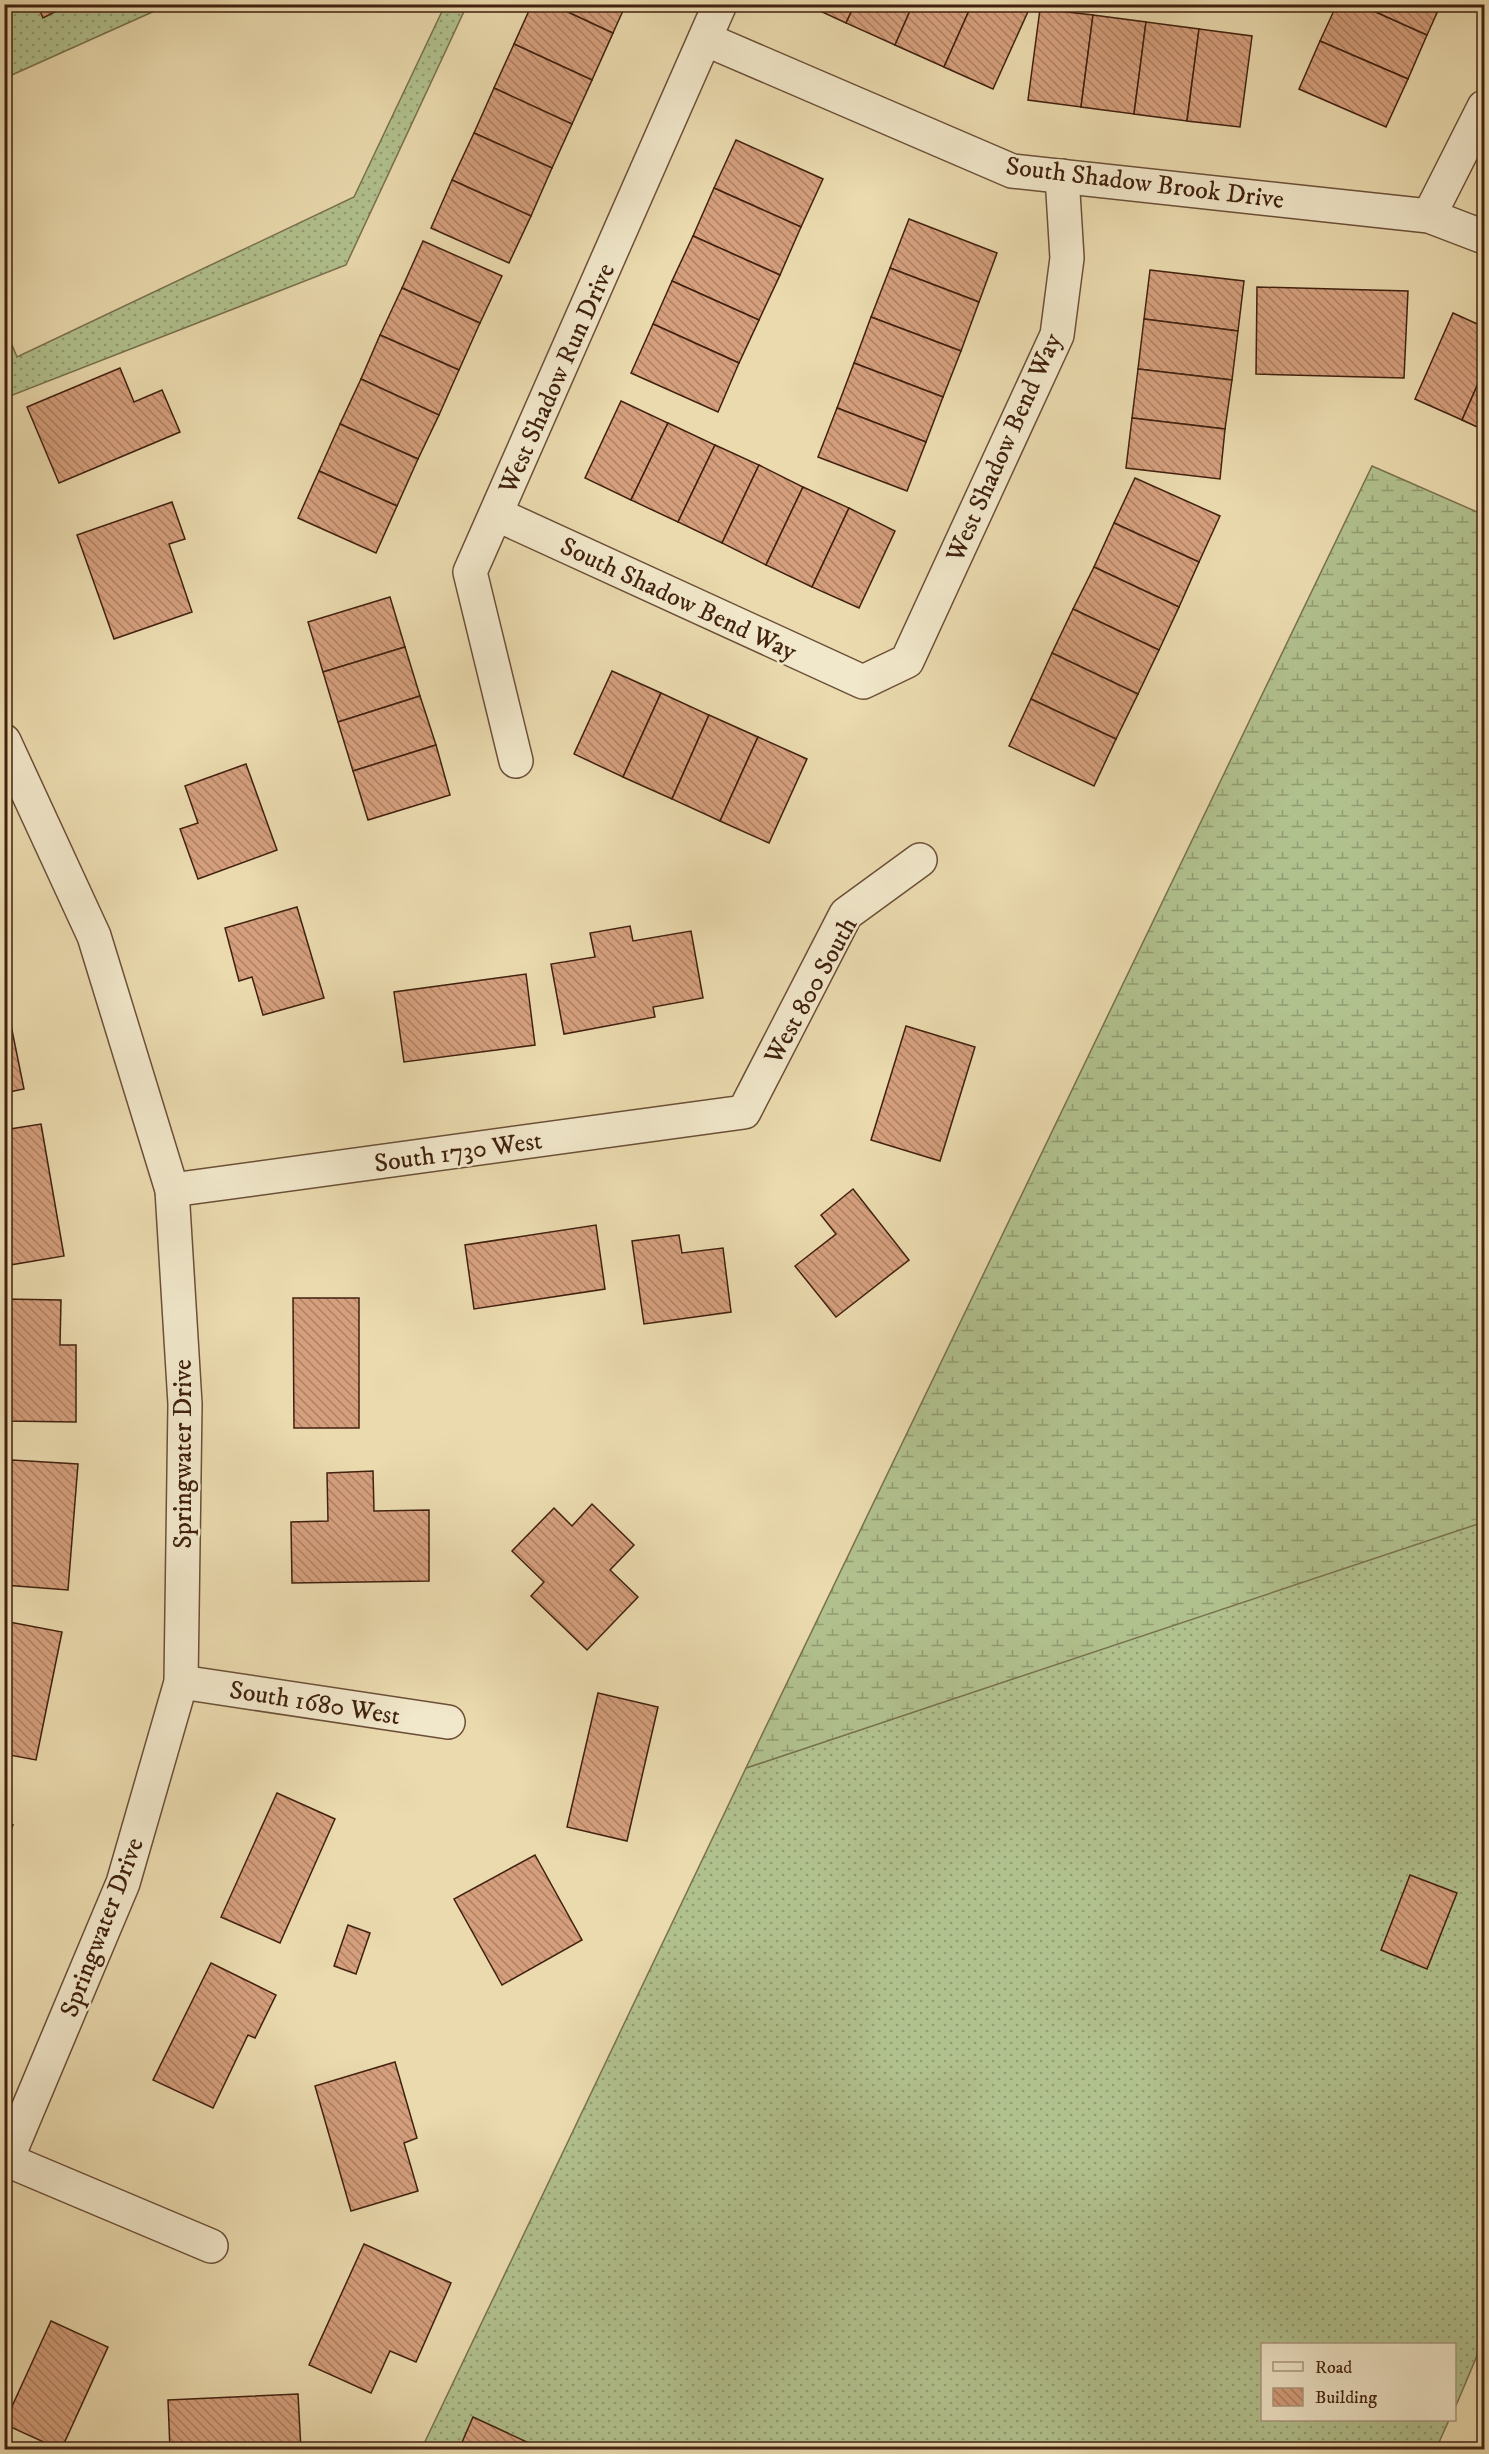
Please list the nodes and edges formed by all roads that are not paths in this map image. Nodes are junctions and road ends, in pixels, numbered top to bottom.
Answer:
1 (720, 4) edge
2 (705, 39) junction
3 (1485, 107) edge
4 (1062, 176) junction
5 (1429, 216) junction
6 (1485, 237) edge
7 (496, 514) junction
8 (863, 682) joint
9 (4, 741) edge
10 (516, 761) dead end
11 (920, 860) dead end
12 (744, 1112) joint
13 (172, 1190) junction
14 (181, 1682) junction
15 (448, 1722) dead end
16 (6, 2163) edge
17 (211, 2246) dead end

1 - 2 street, West Shadow Run Drive
2 - 4 street, South Shadow Brook Drive
2 - 7 street, West Shadow Run Drive
3 - 5 street
4 - 5 street, South Shadow Brook Drive
4 - 8 street, West Shadow Bend Way
5 - 6 street, South Shadow Brook Drive
7 - 8 street, South Shadow Bend Way
7 - 10 street, West Shadow Run Drive
9 - 13 street, Springwater Drive
11 - 12 street, West 800 South
12 - 13 street, South 1730 West
13 - 14 street, Springwater Drive
14 - 15 street, South 1680 West
14 - 16 street, Springwater Drive
16 - 17 street

